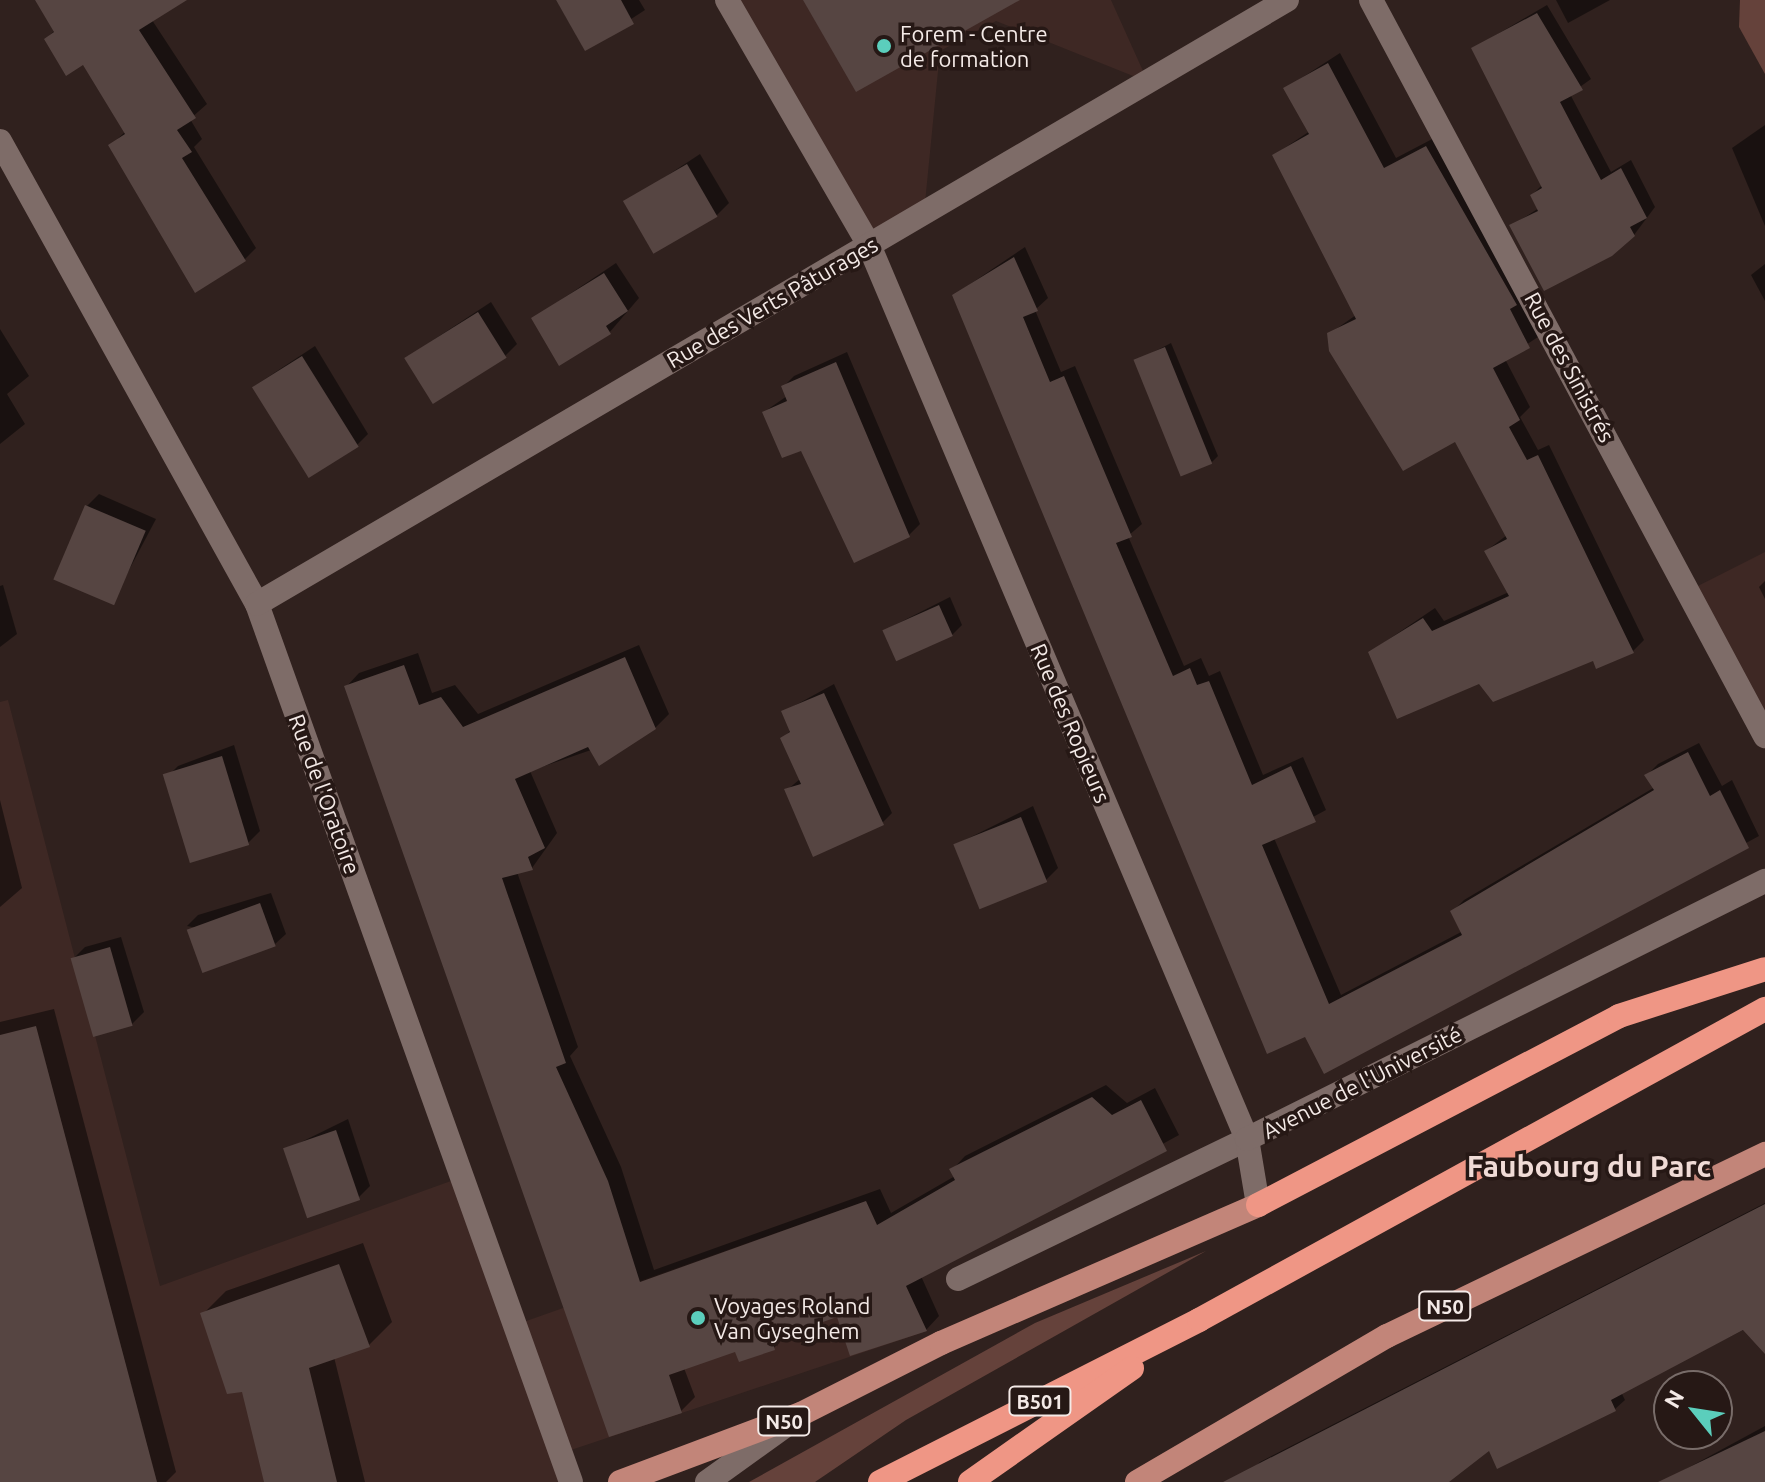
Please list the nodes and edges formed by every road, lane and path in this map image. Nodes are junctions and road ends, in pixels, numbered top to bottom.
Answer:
1 (727, 0) edge
2 (1287, 0) edge
3 (1371, 0) edge
4 (0, 141) edge
5 (869, 245) junction
6 (257, 604) junction
7 (1765, 736) edge
8 (1765, 881) edge
9 (1765, 969) edge
10 (1765, 1009) edge
11 (1247, 1139) junction
12 (1765, 1154) edge
13 (1258, 1205) junction
14 (958, 1279) dead end
15 (1199, 1320) junction
16 (801, 1414) junction
17 (571, 1482) edge
18 (620, 1482) edge
19 (707, 1482) edge
20 (880, 1482) edge
21 (970, 1482) edge
22 (1137, 1482) edge

1 - 5 street, Rue des Ropieurs
2 - 5 street, Rue des Verts Pâturages
3 - 7 street, Rue des Sinistrés
4 - 6 street, Rue de l'Oratoire
5 - 6 street, Rue des Verts Pâturages
5 - 11 street, Rue des Ropieurs
6 - 17 street, Rue de l'Oratoire
8 - 11 street, Avenue de l'Université
9 - 13 highway, N50
10 - 15 highway, B501
11 - 13 street, Rue des Ropieurs
11 - 14 street, Avenue de l'Université
12 - 22 main road, N50
13 - 16 main road, N50
15 - 20 highway, B501
15 - 21 highway, B501
16 - 18 main road, N50
16 - 19 street

